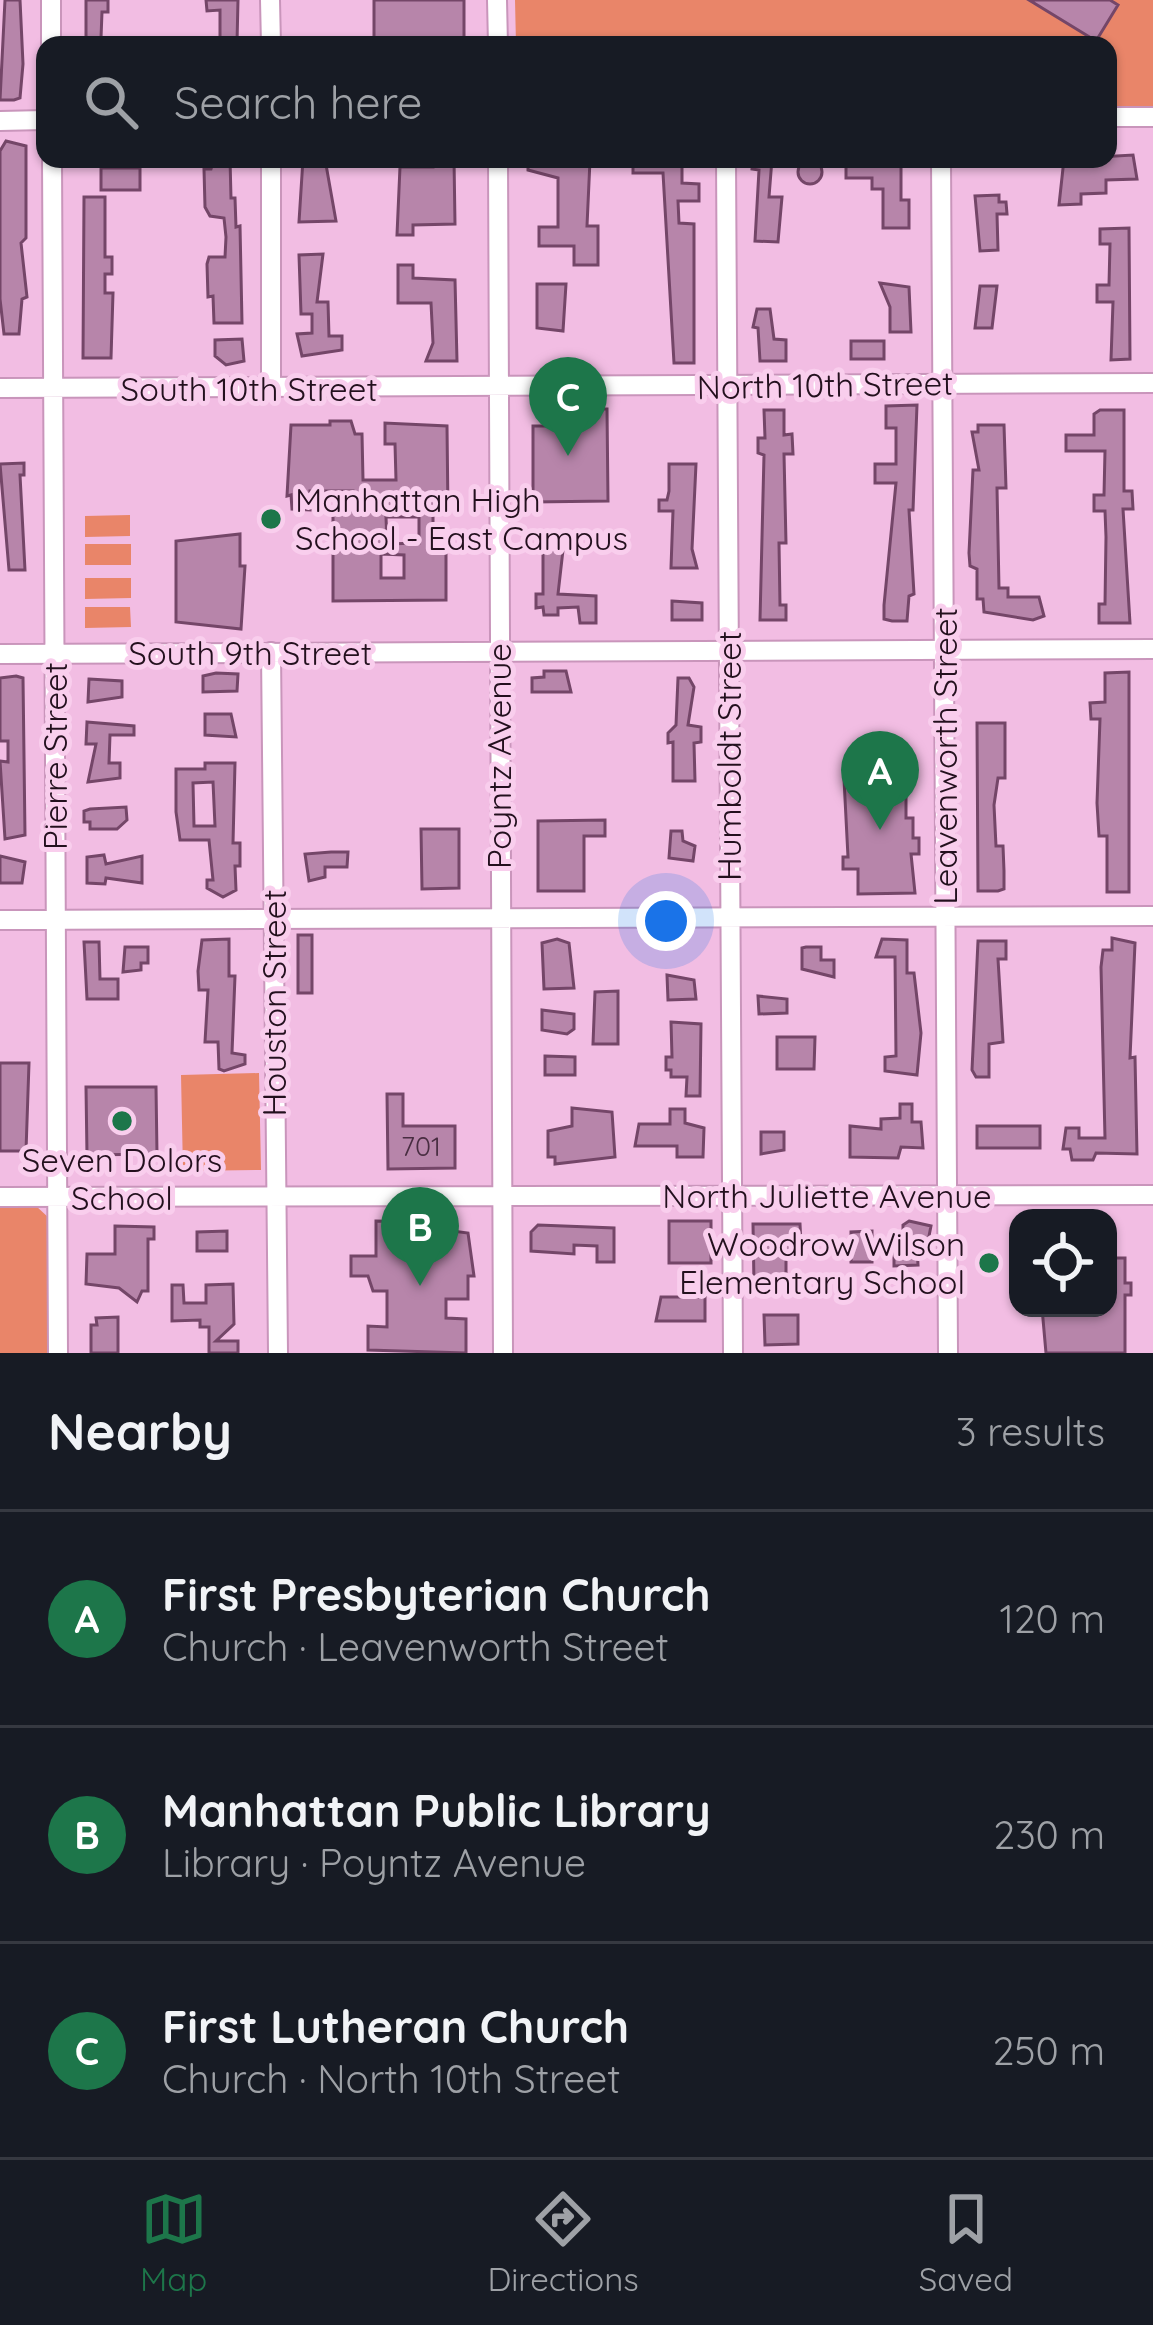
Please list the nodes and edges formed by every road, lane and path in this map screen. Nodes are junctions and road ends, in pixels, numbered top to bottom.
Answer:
1 (51, 0) edge
2 (270, 0) edge
3 (497, 0) edge
4 (51, 36) edge
5 (271, 36) edge
6 (498, 36) edge
7 (1117, 117) edge
8 (1153, 117) edge
9 (36, 120) edge
10 (0, 121) edge
11 (52, 168) edge
12 (271, 168) edge
13 (498, 168) edge
14 (726, 168) edge
15 (941, 168) edge
16 (942, 383) junction
17 (1153, 383) edge
18 (728, 386) junction
19 (0, 388) edge
20 (53, 388) junction
21 (271, 388) junction
22 (498, 389) junction
23 (945, 649) junction
24 (1153, 649) edge
25 (271, 652) junction
26 (729, 652) junction
27 (500, 653) junction
28 (0, 654) edge
29 (54, 654) junction
30 (1153, 916) edge
31 (730, 917) junction
32 (946, 917) junction
33 (273, 918) junction
34 (499, 918) junction
35 (0, 920) edge
36 (56, 920) junction
37 (1153, 1195) edge
38 (275, 1196) junction
39 (732, 1196) junction
40 (949, 1196) junction
41 (0, 1197) edge
42 (57, 1197) junction
43 (502, 1197) junction
44 (58, 1353) edge
45 (278, 1353) edge
46 (503, 1353) edge
47 (733, 1353) edge
48 (948, 1353) edge

1 - 4 street
2 - 5 street
3 - 6 street
7 - 8 street
9 - 10 street
11 - 20 street, Pierre Street
12 - 21 street
13 - 22 street, Poyntz Avenue
14 - 18 street, Humboldt Street
15 - 16 street, Leavenworth Street
16 - 17 street, North 10th Street
16 - 18 street, North 10th Street
16 - 23 street, Leavenworth Street
18 - 22 street, North 10th Street
18 - 26 street, Humboldt Street
19 - 20 street, South 10th Street
20 - 21 street, South 10th Street
20 - 29 street, Pierre Street
21 - 22 street, South 10th Street
22 - 27 street, Poyntz Avenue
23 - 24 street, South 9th Street
23 - 26 street, South 9th Street
23 - 32 street, Leavenworth Street
25 - 27 street, South 9th Street
25 - 29 street, South 9th Street
25 - 33 street, Houston Street
26 - 27 street, South 9th Street
26 - 31 street, Humboldt Street
27 - 34 street, Poyntz Avenue
28 - 29 street, South 9th Street
29 - 36 street, Pierre Street
30 - 32 street
31 - 32 street
31 - 34 street
31 - 39 street, Humboldt Street
32 - 40 street, Leavenworth Street
33 - 34 street
33 - 36 street
33 - 38 street, Houston Street
34 - 43 street, Poyntz Avenue
35 - 36 street
36 - 42 street, Pierre Street
37 - 40 street, North Juliette Avenue
38 - 42 street, North Juliette Avenue
38 - 43 street, North Juliette Avenue
38 - 45 street, Houston Street
39 - 40 street, North Juliette Avenue
39 - 43 street, North Juliette Avenue
39 - 47 street, Humboldt Street
40 - 48 street, Leavenworth Street
41 - 42 street, North Juliette Avenue
42 - 44 street, Pierre Street
43 - 46 street, Poyntz Avenue

